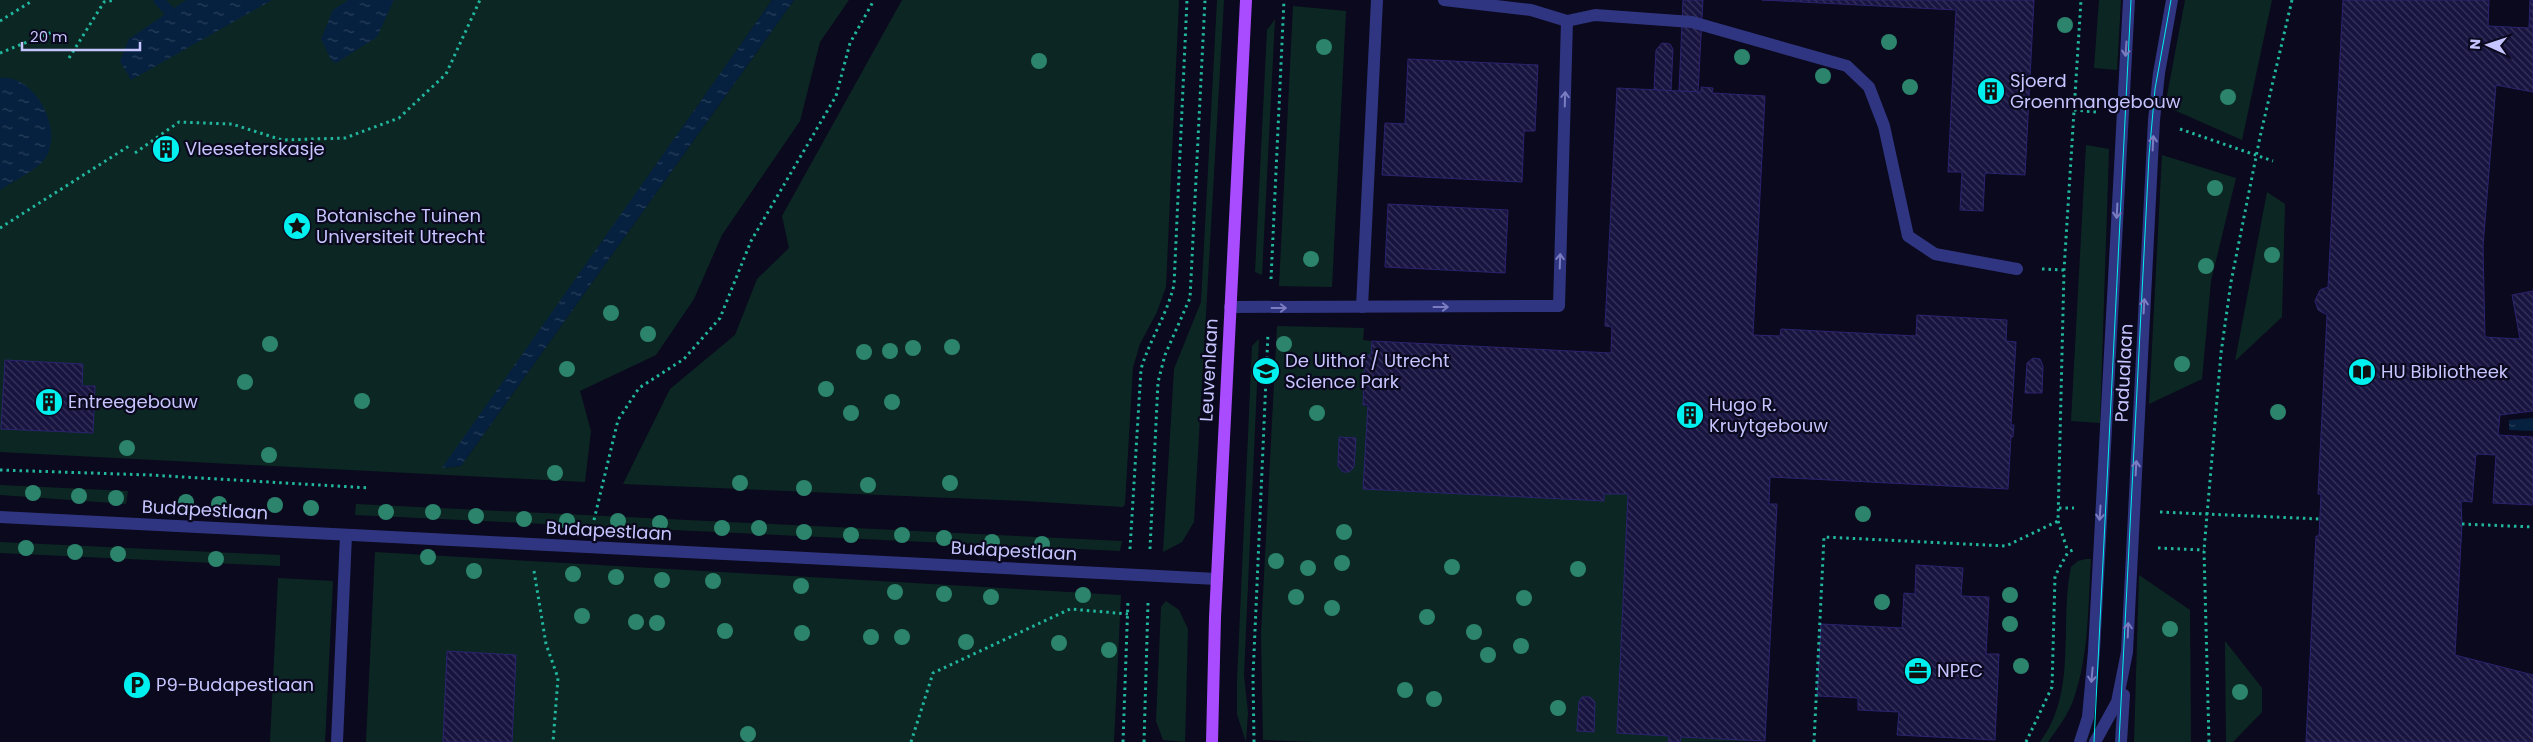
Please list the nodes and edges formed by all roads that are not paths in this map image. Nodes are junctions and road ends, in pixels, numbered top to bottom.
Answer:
1 (1246, 0) edge
2 (1377, 0) edge
3 (1444, 0) edge
4 (2129, 0) edge
5 (2172, 0) edge
6 (1567, 21) junction
7 (2017, 269) dead end
8 (1230, 307) junction
9 (1362, 307) junction
10 (0, 517) edge
11 (346, 534) junction
12 (1216, 578) junction
13 (2125, 663) junction
14 (2088, 717) junction
15 (337, 742) edge
16 (1212, 742) edge
17 (2080, 742) edge
18 (2087, 742) edge
19 (2095, 742) edge
20 (2122, 742) edge

1 - 8 main road, Leuvenlaan
2 - 9 street
3 - 6 street
4 -> 14 street, Padualaan
13 -> 5 street, Padualaan
6 - 7 street
9 -> 6 street
8 -> 9 street
8 - 12 main road, Leuvenlaan
10 - 11 street, Budapestlaan
11 - 12 street, Budapestlaan
11 - 15 street
12 - 16 main road, Leuvenlaan
13 - 19 street, Padualaan
13 - 20 street
14 - 17 street, Padualaan
14 - 18 street

